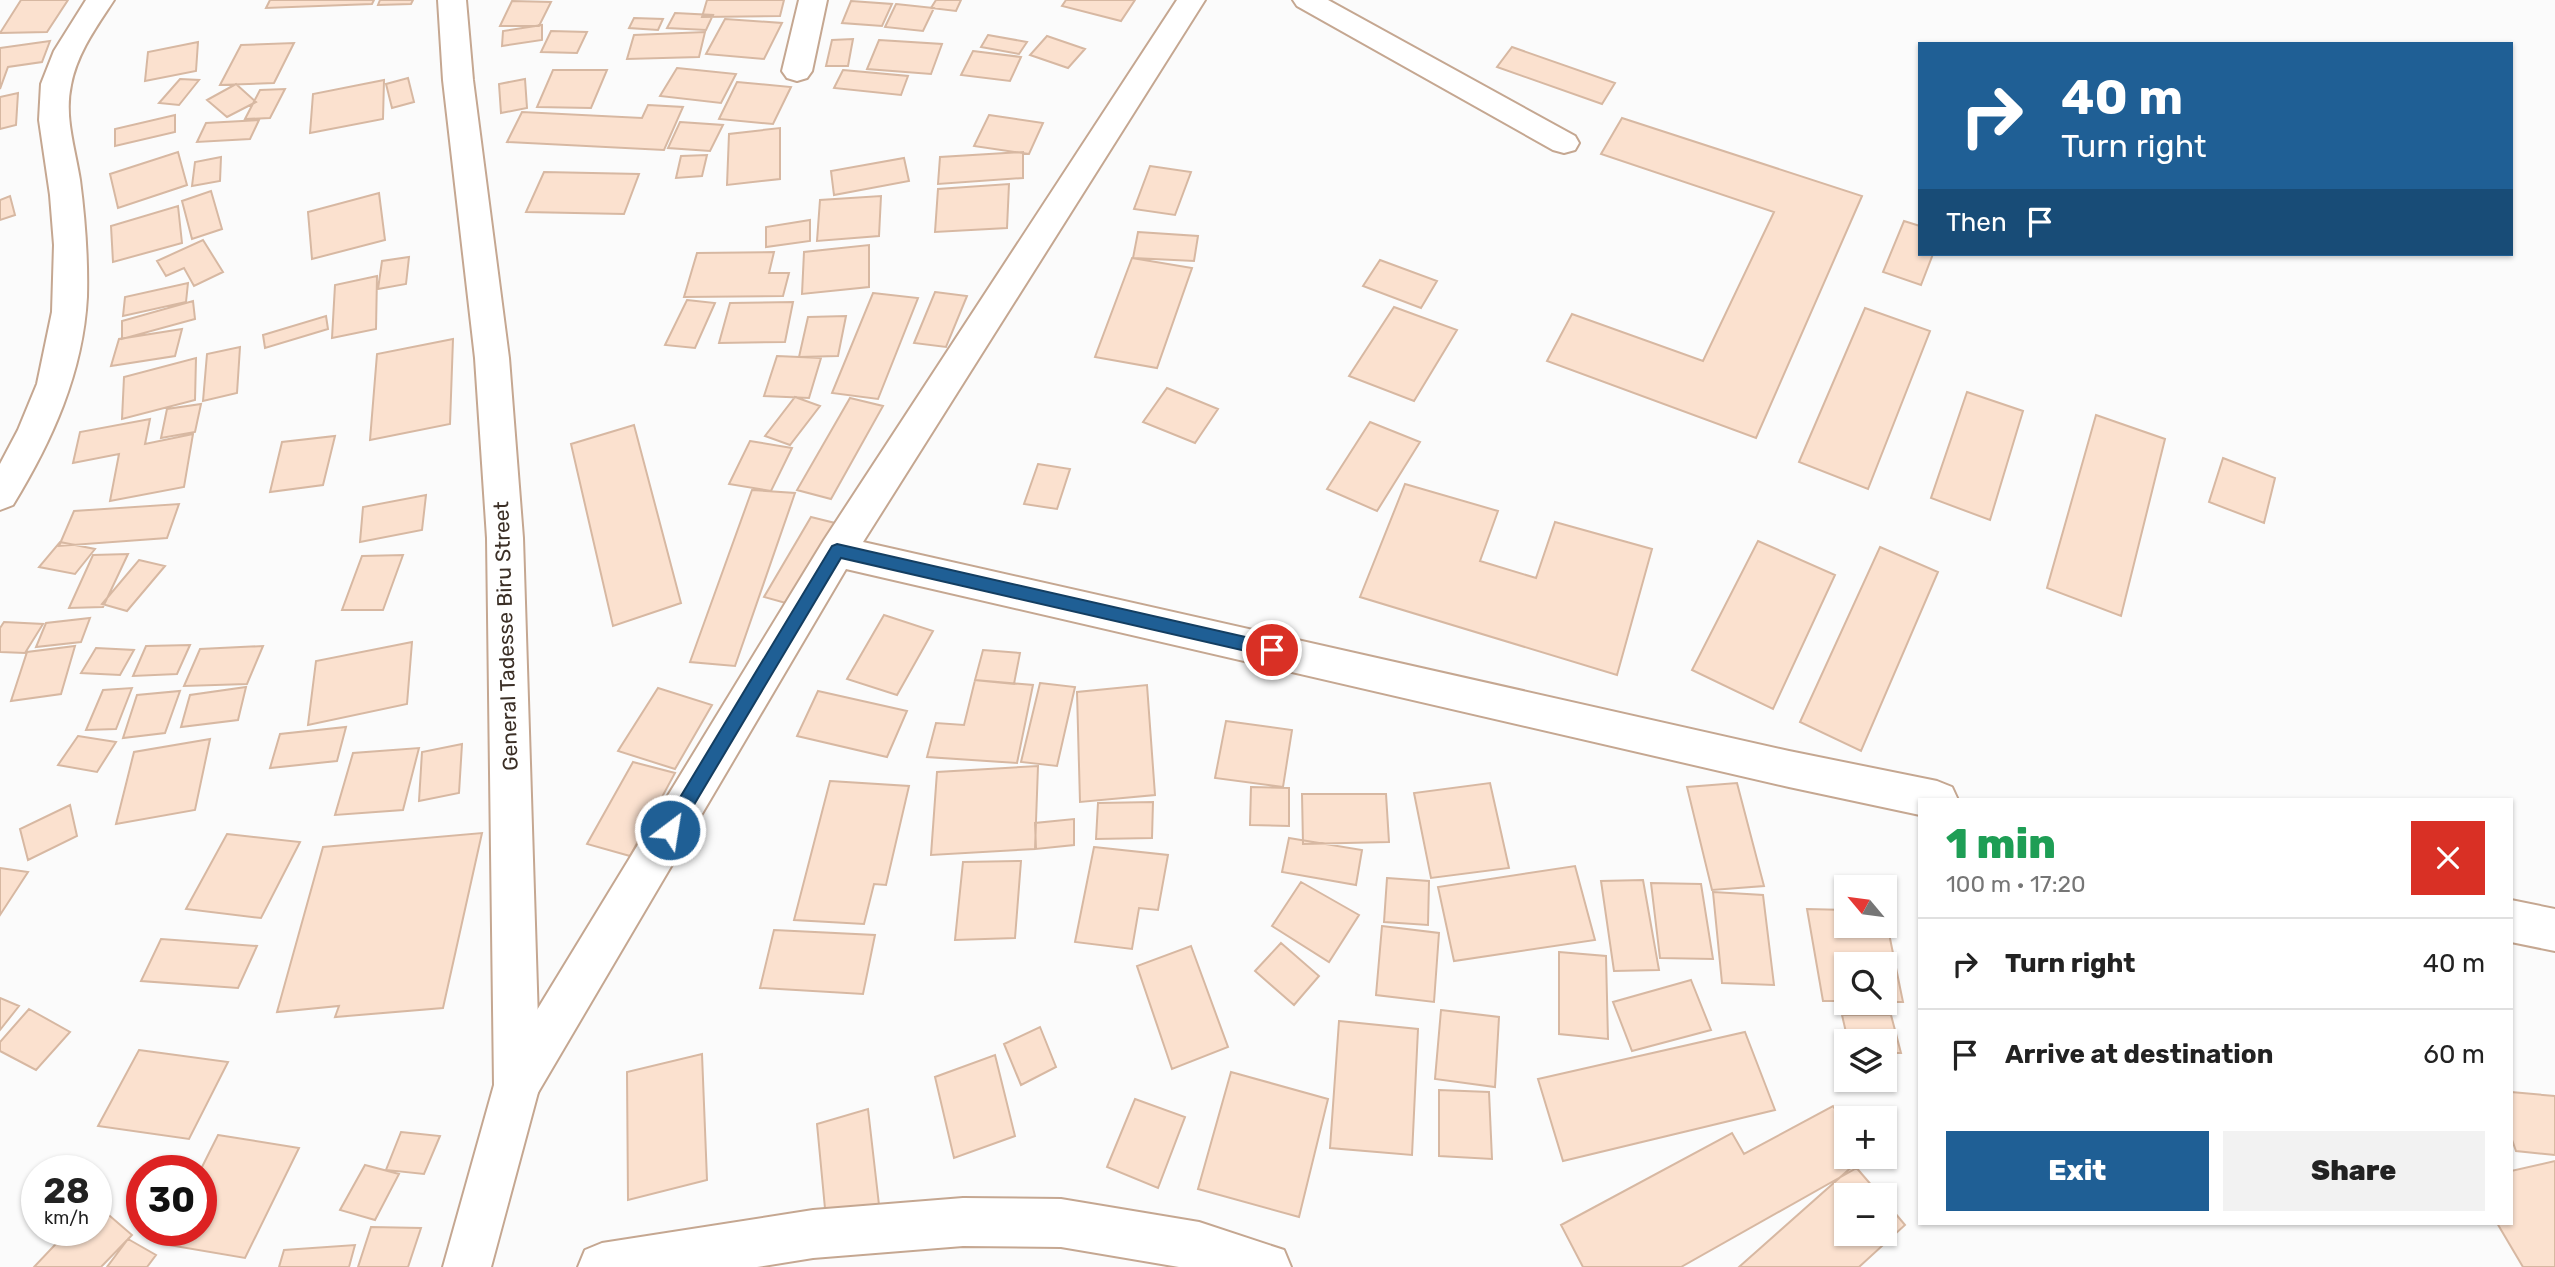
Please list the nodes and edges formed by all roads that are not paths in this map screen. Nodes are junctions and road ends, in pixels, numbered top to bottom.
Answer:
1 (100, 0) edge
2 (453, 0) edge
3 (813, 0) edge
4 (1191, 0) edge
5 (1307, 0) edge
6 (797, 71) dead end
7 (1564, 143) dead end
8 (0, 495) edge
9 (837, 551) junction
10 (1927, 798) edge
11 (2513, 921) edge
12 (2555, 930) edge
13 (517, 1085) junction
14 (467, 1267) edge
15 (603, 1267) edge
16 (1267, 1267) edge

1 - 8 street
2 - 13 street, General Tadesse Biru Street
3 - 6 street
4 - 9 street
5 - 7 street
9 - 10 street
9 - 13 street
11 - 12 street
13 - 14 street, General Tadesse Biru Street
15 - 16 street

